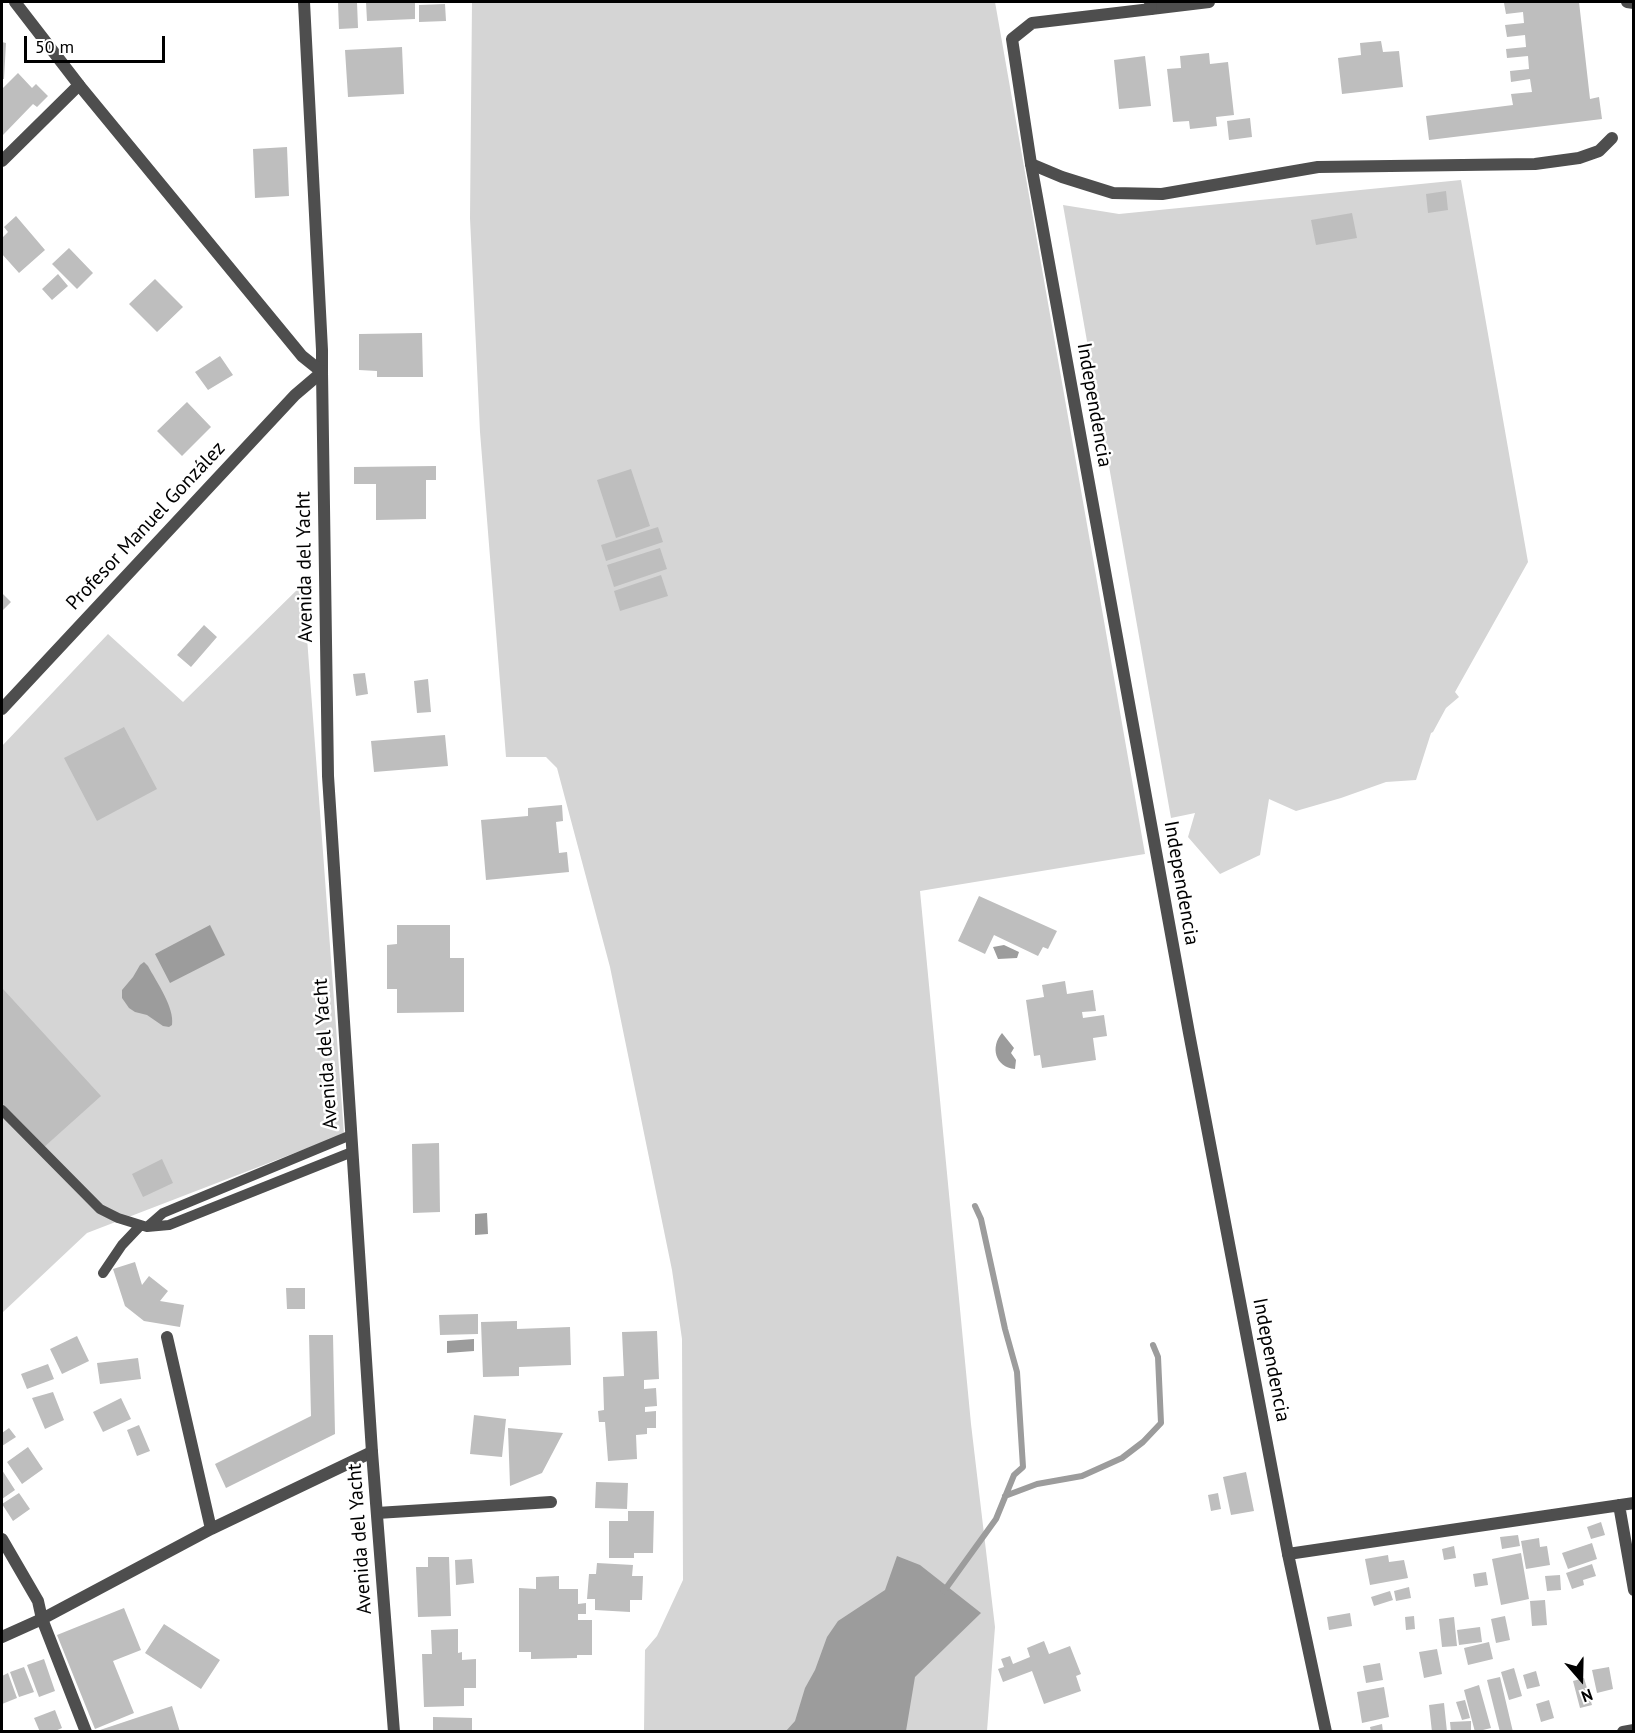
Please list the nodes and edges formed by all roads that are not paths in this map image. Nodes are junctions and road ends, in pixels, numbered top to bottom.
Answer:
1 (15, 2) edge
2 (304, 2) edge
3 (1209, 2) edge
4 (1627, 2) edge
5 (1634, 3) edge
6 (1150, 5) edge
7 (79, 85) junction
8 (1612, 138) dead end
9 (2, 161) edge
10 (1031, 164) junction
11 (322, 372) junction
12 (2, 709) edge
13 (2, 1110) edge
14 (351, 1135) junction
15 (352, 1152) junction
16 (232, 1185) junction
17 (236, 1198) junction
18 (143, 1227) junction
19 (103, 1273) dead end
20 (167, 1337) dead end
21 (372, 1452) junction
22 (551, 1502) dead end
23 (1634, 1503) edge
24 (1619, 1505) junction
25 (377, 1513) junction
26 (212, 1529) junction
27 (2, 1539) edge
28 (1288, 1554) junction
29 (1634, 1590) edge
30 (42, 1619) junction
31 (2, 1637) edge
32 (1634, 1730) edge
33 (86, 1731) edge
34 (394, 1731) edge
35 (1326, 1731) edge
36 (1623, 1731) edge

1 - 7 street
2 - 11 street, Avenida del Yacht
3 - 6 street
4 - 5 street
6 - 10 street, Independencia
7 - 9 street
7 - 11 street
8 - 10 street
10 - 28 street, Independencia
11 - 12 street, Profesor Manuel González
11 - 14 street, Avenida del Yacht
13 - 18 lane
14 - 15 street, Avenida del Yacht
14 - 16 lane
15 - 17 lane
15 - 21 street, Avenida del Yacht
16 - 17 lane
16 - 18 lane
17 - 18 lane
18 - 19 lane
20 - 26 street
21 - 25 street, Avenida del Yacht
21 - 26 street
22 - 25 street
23 - 24 street
24 - 28 street
24 - 29 street
25 - 34 street, Avenida del Yacht
26 - 30 street
27 - 30 street
28 - 35 street, Independencia
30 - 31 street
30 - 33 street
32 - 36 street

